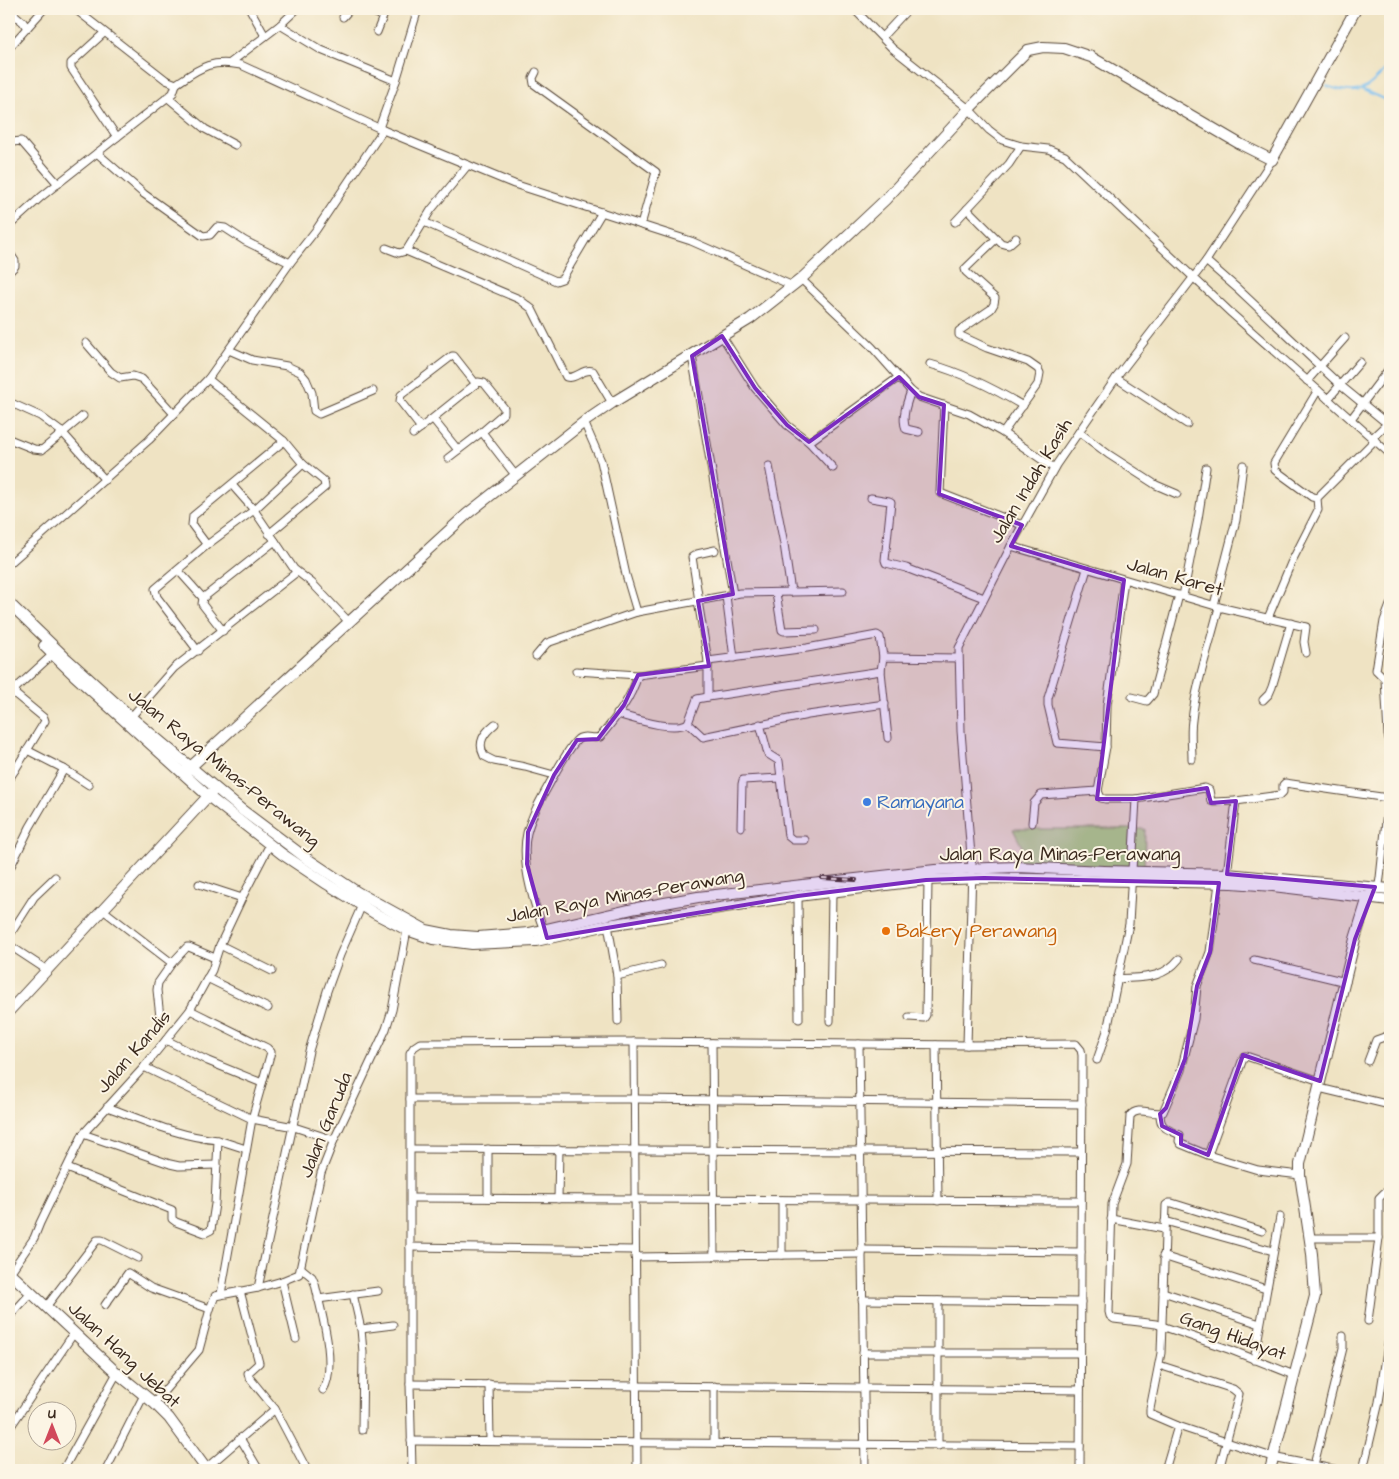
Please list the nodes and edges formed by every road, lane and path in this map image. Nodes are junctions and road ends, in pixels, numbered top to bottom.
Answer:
1 (44, 9) edge
2 (75, 9) edge
3 (250, 9) edge
4 (296, 9) edge
5 (350, 9) edge
6 (366, 9) edge
7 (418, 9) edge
8 (854, 9) edge
9 (908, 9) edge
10 (1356, 9) edge
11 (9, 10) edge
12 (384, 12) edge
13 (344, 17) dead end
14 (280, 25) junction
15 (27, 28) junction
16 (377, 32) dead end
17 (104, 33) junction
18 (265, 36) junction
19 (882, 38) junction
20 (9, 48) edge
21 (230, 63) junction
22 (536, 72) dead end
23 (396, 81) junction
24 (176, 84) junction
25 (167, 97) junction
26 (969, 109) junction
27 (381, 129) junction
28 (117, 136) junction
29 (9, 145) edge
30 (235, 146) dead end
31 (1021, 146) junction
32 (97, 153) junction
33 (1272, 160) junction
34 (468, 165) junction
35 (58, 184) junction
36 (967, 210) junction
37 (602, 212) junction
38 (10, 222) edge
39 (424, 222) junction
40 (955, 222) dead end
41 (641, 225) junction
42 (1016, 238) dead end
43 (996, 239) junction
44 (386, 248) dead end
45 (406, 251) junction
46 (9, 252) edge
47 (1206, 261) junction
48 (290, 263) junction
49 (9, 272) edge
50 (1194, 278) junction
51 (797, 282) junction
52 (722, 336) junction
53 (1345, 338) dead end
54 (86, 343) dead end
55 (229, 350) junction
56 (692, 356) junction
57 (1360, 362) dead end
58 (930, 364) dead end
59 (1320, 366) junction
60 (1388, 370) dead end
61 (898, 377) junction
62 (1116, 378) junction
63 (208, 379) junction
64 (1307, 381) junction
65 (476, 384) junction
66 (1340, 385) junction
67 (1318, 390) junction
68 (373, 391) dead end
69 (911, 391) junction
70 (1328, 399) junction
71 (9, 402) edge
72 (612, 403) junction
73 (1362, 404) junction
74 (944, 405) junction
75 (1023, 406) junction
76 (174, 414) junction
77 (83, 416) dead end
78 (433, 418) junction
79 (1351, 419) junction
80 (584, 422) junction
81 (1389, 423) edge
82 (1187, 424) dead end
83 (421, 428) junction
84 (482, 432) junction
85 (919, 432) dead end
86 (1078, 432) junction
87 (63, 433) junction
88 (1003, 433) junction
89 (414, 434) dead end
90 (9, 439) edge
91 (1374, 439) junction
92 (284, 440) junction
93 (809, 442) junction
94 (458, 450) junction
95 (1390, 454) edge
96 (448, 458) dead end
97 (303, 464) junction
98 (1243, 465) dead end
99 (769, 466) dead end
100 (832, 468) dead end
101 (1054, 468) junction
102 (1206, 468) dead end
103 (516, 476) junction
104 (105, 480) junction
105 (232, 485) junction
106 (1178, 494) dead end
107 (871, 498) dead end
108 (1317, 498) junction
109 (254, 510) junction
110 (1022, 525) junction
111 (269, 534) junction
112 (275, 541) junction
113 (207, 545) junction
114 (1011, 546) junction
115 (714, 550) dead end
116 (9, 564) edge
117 (1087, 569) junction
118 (178, 570) junction
119 (297, 572) junction
120 (1124, 580) junction
121 (843, 591) dead end
122 (791, 592) junction
123 (776, 593) junction
124 (729, 595) junction
125 (1181, 596) junction
126 (203, 598) junction
127 (984, 598) junction
128 (698, 601) junction
129 (9, 603) edge
130 (1390, 605) edge
131 (1217, 606) junction
132 (9, 612) edge
133 (637, 612) junction
134 (1268, 618) junction
135 (349, 622) junction
136 (1291, 623) junction
137 (816, 630) dead end
138 (222, 631) junction
139 (198, 651) junction
140 (1306, 653) dead end
141 (52, 655) junction
142 (536, 656) dead end
143 (883, 657) junction
144 (734, 658) junction
145 (958, 658) junction
146 (708, 664) junction
147 (576, 670) dead end
148 (881, 671) junction
149 (638, 675) junction
150 (708, 697) junction
151 (1132, 697) dead end
152 (1263, 700) dead end
153 (884, 704) junction
154 (617, 714) junction
155 (132, 717) junction
156 (688, 723) junction
157 (495, 724) dead end
158 (760, 724) junction
159 (888, 738) dead end
160 (1390, 742) edge
161 (1106, 747) junction
162 (27, 750) junction
163 (1192, 759) dead end
164 (12, 769) edge
165 (64, 769) junction
166 (188, 770) junction
167 (554, 775) junction
168 (781, 778) junction
169 (9, 779) edge
170 (1390, 783) edge
171 (89, 785) dead end
172 (216, 788) junction
173 (1098, 791) junction
174 (208, 796) junction
175 (1388, 798) junction
176 (1136, 799) junction
177 (1236, 801) junction
178 (1032, 823) dead end
179 (741, 828) dead end
180 (805, 840) dead end
181 (270, 844) junction
182 (9, 870) edge
183 (972, 873) junction
184 (1227, 874) junction
185 (1132, 876) junction
186 (55, 877) dead end
187 (928, 880) junction
188 (1219, 883) junction
189 (199, 884) dead end
190 (1375, 887) junction
191 (1390, 889) edge
192 (832, 892) junction
193 (798, 896) junction
194 (1368, 897) junction
195 (242, 898) junction
196 (1390, 900) edge
197 (362, 905) junction
198 (103, 910) junction
199 (608, 925) junction
200 (407, 930) junction
201 (546, 934) junction
202 (9, 936) edge
203 (9, 945) edge
204 (220, 945) junction
205 (215, 958) junction
206 (1179, 959) dead end
207 (1254, 960) dead end
208 (172, 963) junction
209 (661, 965) dead end
210 (47, 970) junction
211 (272, 971) dead end
212 (617, 976) junction
213 (207, 978) junction
214 (1117, 979) junction
215 (1346, 982) junction
216 (13, 1000) edge
217 (268, 1008) dead end
218 (190, 1010) junction
219 (9, 1012) edge
220 (160, 1017) dead end
221 (909, 1018) dead end
222 (799, 1019) dead end
223 (618, 1021) dead end
224 (830, 1021) dead end
225 (1390, 1035) edge
226 (166, 1040) junction
227 (634, 1042) junction
228 (712, 1043) junction
229 (859, 1044) junction
230 (936, 1045) junction
231 (967, 1046) junction
232 (1098, 1060) dead end
233 (1368, 1061) dead end
234 (144, 1067) junction
235 (262, 1083) junction
236 (1320, 1084) junction
237 (410, 1099) junction
238 (635, 1099) junction
239 (712, 1100) junction
240 (860, 1101) junction
241 (937, 1102) junction
242 (1082, 1104) junction
243 (1390, 1105) edge
244 (107, 1108) junction
245 (1160, 1114) junction
246 (252, 1118) junction
247 (294, 1127) junction
248 (83, 1134) junction
249 (218, 1140) junction
250 (334, 1140) junction
251 (246, 1149) junction
252 (411, 1149) junction
253 (488, 1149) junction
254 (559, 1149) junction
255 (636, 1150) junction
256 (712, 1150) junction
257 (861, 1151) junction
258 (938, 1151) junction
259 (1081, 1152) junction
260 (1208, 1155) junction
261 (217, 1165) junction
262 (67, 1168) junction
263 (1300, 1175) junction
264 (1390, 1193) edge
265 (411, 1198) junction
266 (488, 1198) junction
267 (558, 1199) junction
268 (635, 1199) junction
269 (714, 1200) junction
270 (782, 1200) junction
271 (861, 1201) junction
272 (938, 1201) junction
273 (1081, 1201) junction
274 (1280, 1216) dead end
275 (1111, 1219) junction
276 (1165, 1225) junction
277 (1262, 1231) dead end
278 (1309, 1238) junction
279 (1379, 1238) junction
280 (410, 1247) junction
281 (1273, 1251) junction
282 (862, 1252) junction
283 (1081, 1252) junction
284 (635, 1254) junction
285 (782, 1255) junction
286 (714, 1256) junction
287 (1163, 1256) junction
288 (138, 1258) dead end
289 (302, 1268) junction
290 (10, 1273) edge
291 (282, 1281) junction
292 (258, 1288) junction
293 (1266, 1289) junction
294 (240, 1291) junction
295 (378, 1291) dead end
296 (1162, 1292) junction
297 (31, 1293) junction
298 (221, 1294) junction
299 (353, 1294) junction
300 (318, 1299) junction
301 (862, 1300) junction
302 (938, 1301) junction
303 (1081, 1302) junction
304 (105, 1305) dead end
305 (46, 1307) junction
306 (210, 1309) junction
307 (9, 1318) edge
308 (1368, 1322) dead end
309 (1260, 1324) junction
310 (393, 1325) dead end
311 (1162, 1327) junction
312 (361, 1329) junction
313 (1390, 1332) edge
314 (74, 1333) junction
315 (1343, 1336) dead end
316 (296, 1338) dead end
317 (863, 1353) junction
318 (938, 1353) junction
319 (1080, 1353) junction
320 (1254, 1360) junction
321 (1159, 1365) junction
322 (116, 1373) junction
323 (1294, 1375) junction
324 (410, 1384) junction
325 (489, 1384) junction
326 (637, 1385) junction
327 (714, 1386) junction
328 (863, 1389) junction
329 (937, 1389) junction
330 (322, 1390) dead end
331 (1080, 1390) junction
332 (144, 1396) junction
333 (154, 1404) junction
334 (276, 1409) junction
335 (1178, 1426) junction
336 (9, 1429) edge
337 (362, 1430) dead end
338 (240, 1438) junction
339 (411, 1441) junction
340 (490, 1441) junction
341 (1227, 1441) junction
342 (637, 1442) junction
343 (714, 1443) junction
344 (864, 1446) junction
345 (938, 1446) junction
346 (1080, 1446) junction
347 (1272, 1456) junction
348 (1312, 1467) edge
349 (63, 1470) edge
350 (106, 1470) edge
351 (205, 1470) edge
352 (259, 1470) edge
353 (307, 1470) edge
354 (412, 1470) edge
355 (637, 1470) edge
356 (865, 1470) edge
357 (1080, 1470) edge
358 (1165, 1470) edge
359 (1219, 1470) edge
360 (1270, 1470) edge
361 (1338, 1470) edge
362 (1364, 1470) edge

1 - 15 street
2 - 17 street
3 - 18 street
4 - 14 street
5 - 13 street
6 - 12 street
7 - 23 street
8 - 19 street
9 - 19 street
10 - 33 main road
11 - 15 street
12 - 16 street
14 - 18 street
14 - 23 street
15 - 20 street
17 - 24 street
17 - 28 street
18 - 21 street
19 - 26 street
21 - 24 street
21 - 27 street
22 - 41 street
23 - 27 street
24 - 25 street
25 - 28 street
25 - 30 street
26 - 31 street
26 - 33 main road
26 - 51 main road
27 - 34 street
27 - 48 street
28 - 32 street
29 - 35 street
31 - 36 street
31 - 50 street
32 - 35 street
32 - 48 street
33 - 47 street, Jalan Indah Kasih
34 - 37 street
34 - 39 street
35 - 38 street
36 - 40 street
36 - 43 street
37 - 39 street
37 - 41 street
39 - 45 street
41 - 51 street
42 - 43 street
43 - 75 street
44 - 45 street
45 - 72 street
46 - 49 street
47 - 50 street, Jalan Indah Kasih
47 - 59 street
48 - 55 street
50 - 62 street, Jalan Indah Kasih
50 - 64 street
51 - 52 main road
51 - 61 street
52 - 56 main road
52 - 93 street
53 - 59 street
54 - 76 street
55 - 63 street
55 - 68 street
56 - 72 main road
56 - 124 street
57 - 66 street
58 - 75 street
59 - 64 street
59 - 66 street
60 - 73 street
61 - 69 street
61 - 93 street
62 - 82 street
62 - 86 street, Jalan Indah Kasih
63 - 76 street
63 - 92 street
64 - 67 street
65 - 78 street
65 - 83 street
65 - 84 street
66 - 70 street
66 - 73 street
67 - 70 street
67 - 108 street
69 - 74 street
69 - 85 street
70 - 79 street
71 - 87 street
72 - 80 main road
73 - 79 street
73 - 81 street
74 - 88 street
74 - 110 street
75 - 88 street
76 - 104 street
77 - 87 street
78 - 83 street
78 - 94 street
79 - 91 street
80 - 103 main road
80 - 133 street
81 - 91 street
83 - 89 street
84 - 94 street
84 - 103 street
86 - 101 street, Jalan Indah Kasih
86 - 106 street
87 - 90 street
87 - 104 street
88 - 101 street
91 - 95 street
91 - 108 street
92 - 97 street
92 - 105 street
93 - 100 street
94 - 96 street
97 - 109 street
97 - 111 street
98 - 131 street
99 - 122 street
101 - 110 street, Jalan Indah Kasih
102 - 125 street
103 - 135 main road
104 - 116 street
105 - 109 street
105 - 113 street
107 - 127 street
108 - 134 street
109 - 111 street
109 - 113 street
110 - 114 street, Jalan Indah Kasih
111 - 112 street
112 - 119 street
112 - 126 street
113 - 118 street
114 - 117 street, Jalan Karet
114 - 127 street, Jalan Indah Kasih
115 - 128 street
117 - 120 street, Jalan Karet
117 - 161 street
118 - 126 street
118 - 139 street
119 - 135 street
119 - 138 street
120 - 125 street, Jalan Karet
120 - 161 street
121 - 122 street
122 - 123 street
123 - 124 street
123 - 137 street
124 - 128 street
124 - 144 street
125 - 131 street, Jalan Karet
125 - 151 street
126 - 138 street
127 - 145 street, Jalan Indah Kasih
128 - 133 street
128 - 146 street
129 - 155 main road, Jalan Raya Minas-Perawang
130 - 160 street
131 - 134 street, Jalan Karet
131 - 163 street
132 - 141 main road, Jalan Raya Minas-Perawang
133 - 142 street
134 - 136 street, Jalan Karet
135 - 166 main road
136 - 140 street, Jalan Karet
136 - 152 street
138 - 139 street
139 - 155 street
141 - 162 street
141 - 166 main road, Jalan Raya Minas-Perawang
143 - 144 street
143 - 145 street
143 - 148 street
144 - 146 street
145 - 183 street, Jalan Indah Kasih
146 - 149 street
146 - 150 street
147 - 149 street
148 - 150 street
148 - 153 street
149 - 154 street
150 - 156 street
153 - 158 street
153 - 159 street
154 - 156 street
154 - 167 street
155 - 166 main road, Jalan Raya Minas-Perawang
156 - 158 street
157 - 167 street
158 - 168 street
161 - 173 street
162 - 164 street
162 - 165 street
164 - 169 street
165 - 171 street
165 - 182 street
166 - 172 main road, Jalan Raya Minas-Perawang
166 - 174 main road, Jalan Raya Minas-Perawang
167 - 201 street
168 - 179 street
168 - 180 street
170 - 175 street
172 - 174 main road
172 - 201 main road, Jalan Raya Minas-Perawang
173 - 176 street
173 - 178 street
174 - 181 main road, Jalan Raya Minas-Perawang
174 - 198 main road
175 - 177 street
175 - 190 street
176 - 177 street
176 - 185 street
177 - 184 street
181 - 195 street, Jalan Kandis
181 - 197 main road, Jalan Raya Minas-Perawang
183 - 185 main road, Jalan Raya Minas-Perawang
183 - 187 main road, Jalan Raya Minas-Perawang
183 - 201 main road, Jalan Raya Minas-Perawang
183 - 231 street, Jalan Indah Kasih
184 - 185 main road, Jalan Raya Minas-Perawang
184 - 190 main road, Jalan Raya Minas-Perawang
185 - 188 main road, Jalan Raya Minas-Perawang
185 - 214 street
186 - 202 street
187 - 192 main road, Jalan Raya Minas-Perawang
187 - 221 street
188 - 194 main road, Jalan Raya Minas-Perawang
188 - 245 street
189 - 195 street
190 - 191 main road, Jalan Raya Minas-Perawang
190 - 194 street
192 - 193 main road, Jalan Raya Minas-Perawang
192 - 224 street
193 - 199 main road, Jalan Raya Minas-Perawang
193 - 222 street
194 - 196 main road, Jalan Raya Minas-Perawang
194 - 215 main road
195 - 204 street, Jalan Kandis
197 - 200 main road, Jalan Raya Minas-Perawang
197 - 247 street
198 - 208 street
198 - 210 main road
199 - 201 main road, Jalan Raya Minas-Perawang
199 - 212 street
200 - 201 main road, Jalan Raya Minas-Perawang
200 - 250 street, Jalan Garuda
203 - 210 street
204 - 205 street, Jalan Kandis
204 - 211 street
205 - 208 street
205 - 213 street, Jalan Kandis
206 - 214 street
207 - 215 street
208 - 220 street
209 - 212 street
210 - 216 main road
212 - 223 street
213 - 217 street
213 - 218 street, Jalan Kandis
214 - 232 street
215 - 236 main road
216 - 219 main road
218 - 226 street, Jalan Kandis
218 - 235 street
225 - 233 street
226 - 234 street, Jalan Kandis
226 - 235 street
227 - 228 street
227 - 237 street
227 - 238 street
228 - 229 street
228 - 239 street
229 - 230 street
229 - 240 street
230 - 231 street
230 - 241 street
231 - 242 street
234 - 244 street, Jalan Kandis
234 - 246 street
235 - 246 street
236 - 243 street
236 - 260 street
236 - 263 main road
237 - 238 street
237 - 252 street
238 - 239 street
238 - 255 street
239 - 240 street
239 - 256 street
240 - 241 street
240 - 257 street
241 - 242 street
241 - 258 street
242 - 259 street
244 - 248 street, Jalan Kandis
244 - 249 street
245 - 260 street
245 - 275 street
246 - 247 street
246 - 251 street
247 - 250 street
247 - 292 street
248 - 261 street
248 - 262 street, Jalan Kandis
249 - 251 street
249 - 261 street
250 - 289 street, Jalan Garuda
251 - 298 street
252 - 253 street
252 - 265 street
253 - 254 street
253 - 266 street
254 - 255 street
254 - 267 street
255 - 256 street
255 - 268 street
256 - 257 street
256 - 269 street
257 - 258 street
257 - 271 street
258 - 259 street
258 - 272 street
259 - 273 street
260 - 263 street
261 - 262 street
262 - 290 street, Jalan Kandis
263 - 278 main road
264 - 279 street
265 - 266 street
265 - 280 street
266 - 267 street
267 - 268 street
268 - 269 street
268 - 284 street
269 - 270 street
269 - 286 street
270 - 271 street
270 - 285 street
271 - 272 street
271 - 282 street
272 - 273 street
273 - 283 street
274 - 281 street
275 - 276 street
275 - 311 street, Gang Hidayat
276 - 277 street
276 - 281 street
276 - 287 street
278 - 279 street
278 - 323 main road
279 - 308 street
280 - 284 street
280 - 324 street
281 - 293 street
282 - 283 street
282 - 285 street
282 - 301 street
283 - 303 street
284 - 286 street
284 - 326 street
285 - 286 street
287 - 293 street
287 - 296 street
288 - 305 street
289 - 291 street
289 - 300 street
290 - 297 main road, Jalan Hang Jebat
291 - 292 street
291 - 316 street
292 - 294 street
293 - 309 street
294 - 298 street
294 - 334 street
295 - 299 street
296 - 309 street
296 - 311 street
297 - 305 main road, Jalan Hang Jebat
297 - 307 street
298 - 306 street
299 - 300 street
299 - 312 street
300 - 330 street
301 - 302 street
301 - 317 street
302 - 303 street
302 - 318 street
303 - 319 street
304 - 306 street
305 - 314 main road, Jalan Hang Jebat
306 - 333 street
309 - 320 street
310 - 312 street
311 - 320 street, Gang Hidayat
311 - 321 street
312 - 337 street
313 - 362 street
314 - 322 main road, Jalan Hang Jebat
314 - 336 street
315 - 348 street
317 - 318 street
317 - 328 street
318 - 319 street
318 - 329 street
319 - 331 street
320 - 323 street, Gang Hidayat
321 - 335 street
321 - 341 street
322 - 332 main road, Jalan Hang Jebat
322 - 349 street
323 - 347 main road
324 - 325 street
324 - 339 street
325 - 326 street
325 - 340 street
326 - 327 street
326 - 342 street
327 - 328 street
327 - 343 street
328 - 329 street
328 - 344 street
329 - 331 street
329 - 345 street
331 - 346 street
332 - 333 main road, Jalan Hang Jebat
332 - 350 street
333 - 351 main road, Jalan Hang Jebat
334 - 338 street
334 - 353 street
335 - 341 street
335 - 358 street
338 - 351 street
338 - 352 street
339 - 340 street
339 - 354 street
340 - 342 street
341 - 347 street
341 - 359 street
342 - 343 street
342 - 355 street
343 - 344 street
344 - 345 street
344 - 356 street
345 - 346 street
346 - 357 street
347 - 348 street
347 - 360 main road
348 - 361 street

